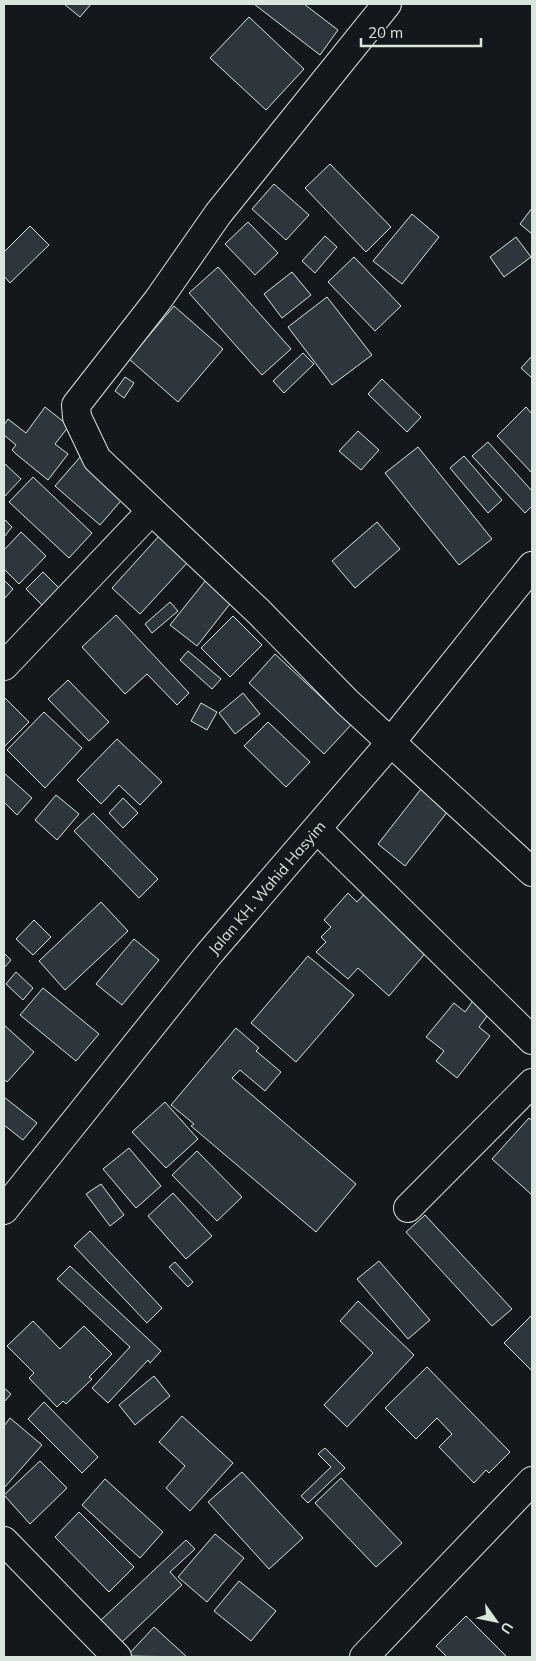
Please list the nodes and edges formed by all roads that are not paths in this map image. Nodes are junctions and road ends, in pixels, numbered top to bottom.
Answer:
1 (387, 4) edge
2 (151, 511) junction
3 (532, 566) edge
4 (4, 666) edge
5 (391, 742) junction
6 (317, 829) junction
7 (532, 872) edge
8 (532, 1040) edge
9 (532, 1083) edge
10 (408, 1208) dead end
11 (4, 1210) edge
12 (532, 1481) edge
13 (4, 1541) edge
14 (117, 1657) edge
15 (364, 1657) edge

1 - 2 street
2 - 4 street
2 - 5 street
3 - 5 street, Jalan KH. Wahid Hasyim
5 - 6 street, Jalan KH. Wahid Hasyim
5 - 7 street
6 - 8 street
6 - 11 street, Jalan KH. Wahid Hasyim
9 - 10 street
12 - 15 street
13 - 14 street

